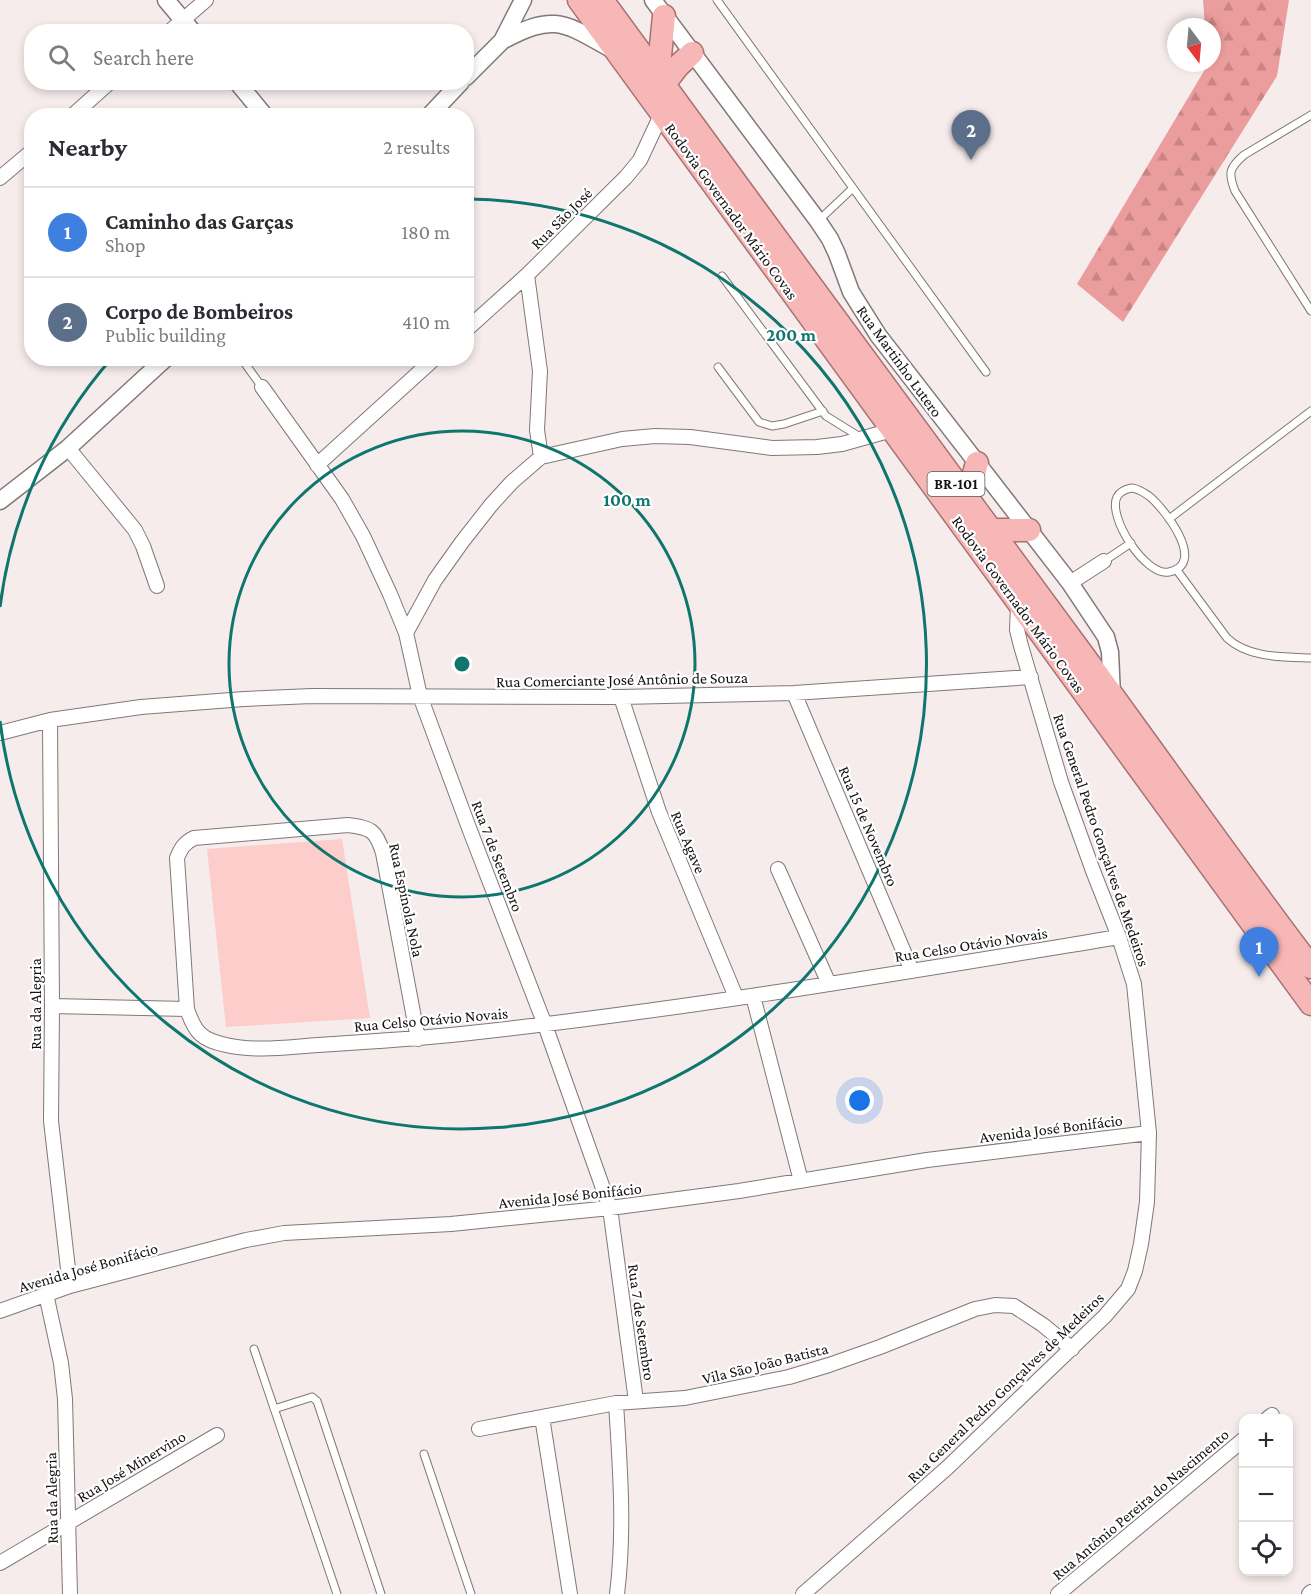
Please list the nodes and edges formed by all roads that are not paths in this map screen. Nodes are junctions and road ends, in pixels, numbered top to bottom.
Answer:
1 (166, 0) edge
2 (206, 0) edge
3 (579, 0) edge
4 (602, 0) edge
5 (717, 0) edge
6 (518, 5) edge
7 (659, 8) edge
8 (187, 24) edge
9 (189, 24) edge
10 (502, 40) junction
11 (617, 52) junction
12 (692, 53) junction
13 (474, 69) edge
14 (661, 80) junction
15 (101, 90) edge
16 (244, 90) edge
17 (453, 90) edge
18 (81, 108) edge
19 (259, 108) edge
20 (437, 108) edge
21 (661, 115) junction
22 (1311, 115) edge
23 (24, 158) edge
24 (0, 178) edge
25 (854, 188) junction
26 (818, 221) junction
27 (527, 275) junction
28 (722, 276) dead end
29 (1311, 311) edge
30 (474, 323) edge
31 (157, 366) edge
32 (247, 366) edge
33 (426, 366) edge
34 (718, 367) dead end
35 (986, 372) dead end
36 (262, 387) joint
37 (823, 411) junction
38 (1311, 411) edge
39 (892, 430) junction
40 (863, 438) junction
41 (68, 448) junction
42 (541, 457) junction
43 (977, 463) junction
44 (317, 465) junction
45 (967, 498) junction
46 (0, 501) edge
47 (1169, 519) junction
48 (989, 530) junction
49 (1029, 530) junction
50 (1131, 543) junction
51 (1104, 561) joint
52 (1176, 569) junction
53 (1070, 583) junction
54 (157, 586) dead end
55 (1018, 603) junction
56 (406, 633) junction
57 (1311, 658) edge
58 (1031, 678) junction
59 (794, 693) junction
60 (420, 696) junction
61 (1112, 696) junction
62 (621, 697) junction
63 (50, 720) junction
64 (0, 733) edge
65 (778, 869) dead end
66 (1119, 937) junction
67 (1311, 968) edge
68 (912, 971) junction
69 (829, 984) junction
70 (753, 996) junction
71 (736, 997) junction
72 (1311, 1004) edge
73 (52, 1006) junction
74 (187, 1009) junction
75 (545, 1025) junction
76 (418, 1039) junction
77 (1149, 1133) junction
78 (801, 1181) junction
79 (610, 1208) junction
80 (70, 1286) junction
81 (46, 1294) junction
82 (0, 1311) edge
83 (254, 1349) dead end
84 (1072, 1349) junction
85 (636, 1401) junction
86 (616, 1403) junction
87 (274, 1409) junction
88 (542, 1417) junction
89 (479, 1429) dead end
90 (217, 1435) dead end
91 (1239, 1443) edge
92 (424, 1454) dead end
93 (67, 1523) junction
94 (0, 1563) edge
95 (70, 1594) edge
96 (337, 1594) edge
97 (381, 1594) edge
98 (471, 1594) edge
99 (570, 1594) edge
100 (617, 1594) edge
101 (803, 1594) edge
102 (1058, 1594) edge

1 - 8 street
2 - 9 street
3 - 11 highway, Rodovia Governador Mário Covas / BR-101
4 - 14 highway, Rodovia Governador Mário Covas / BR-101
5 - 25 lane
6 - 10 street
7 - 12 street, Rua Martinho Lutero
7 - 14 highway
10 - 11 street
10 - 13 street
11 - 21 highway, Rodovia Governador Mário Covas / BR-101
12 - 14 highway
12 - 26 street, Rua Martinho Lutero
14 - 45 highway, Rodovia Governador Mário Covas / BR-101
15 - 18 street
16 - 19 street
17 - 20 street
21 - 27 street, Rua São José
21 - 39 highway, Rodovia Governador Mário Covas / BR-101
22 - 29 lane
23 - 24 street
25 - 26 lane
25 - 35 lane
26 - 43 street, Rua Martinho Lutero
27 - 30 street, Rua São José
27 - 42 street
28 - 37 lane
31 - 41 street
32 - 36 lane, Rua 7 de Setembro
33 - 44 street
34 - 37 lane
36 - 44 street, Rua 7 de Setembro
37 - 40 lane
38 - 47 lane
39 - 40 street
39 - 55 highway, Rodovia Governador Mário Covas / BR-101
40 - 42 street
41 - 46 street
41 - 54 street
42 - 56 street
43 - 45 highway
43 - 49 street, Rua Martinho Lutero
44 - 56 street, Rua 7 de Setembro
45 - 48 highway, Rodovia Governador Mário Covas / BR-101
47 - 50 lane
47 - 52 lane
48 - 49 highway
48 - 61 highway, Rodovia Governador Mário Covas / BR-101
49 - 53 street, Rua Martinho Lutero
50 - 51 lane
50 - 52 lane
51 - 53 street
52 - 57 lane
53 - 61 street, Rua Martinho Lutero
55 - 58 street, Rua General Pedro Gonçalves de Medeiros
55 - 72 highway, Rodovia Governador Mário Covas / BR-101
56 - 60 street, Rua 7 de Setembro
58 - 59 street, Rua Comerciante José Antônio de Souza
58 - 66 street, Rua General Pedro Gonçalves de Medeiros
59 - 62 street, Rua Comerciante José Antônio de Souza
59 - 68 street, Rua 15 de Novembro
60 - 62 street, Rua Comerciante José Antônio de Souza
60 - 63 street, Rua Comerciante José Antônio de Souza
60 - 75 street, Rua 7 de Setembro
61 - 67 highway, Rodovia Governador Mário Covas / BR-101
62 - 71 street, Rua Agave
63 - 64 street, Rua Comerciante José Antônio de Souza
63 - 73 street, Rua da Alegria
65 - 69 street
66 - 68 street, Rua Celso Otávio Novais
66 - 77 street, Rua General Pedro Gonçalves de Medeiros
68 - 69 street, Rua Celso Otávio Novais
69 - 70 street, Rua Celso Otávio Novais
70 - 71 street, Rua Celso Otávio Novais
70 - 78 street
71 - 75 street, Rua Celso Otávio Novais
73 - 74 street
73 - 80 street, Rua da Alegria
74 - 76 street, Rua Celso Otávio Novais
74 - 76 street, Rua Espínola Nola
75 - 76 street, Rua Celso Otávio Novais
75 - 79 street, Rua 7 de Setembro
77 - 78 street, Avenida José Bonifácio
77 - 84 street, Rua General Pedro Gonçalves de Medeiros
78 - 79 street, Avenida José Bonifácio
79 - 80 street, Avenida José Bonifácio
79 - 85 street, Rua 7 de Setembro
80 - 81 street, Avenida José Bonifácio
81 - 82 street, Avenida José Bonifácio
81 - 93 street, Rua da Alegria
83 - 87 lane
84 - 85 street, Vila São João Batista
84 - 101 street, Rua General Pedro Gonçalves de Medeiros
85 - 86 street, Vila São João Batista
86 - 88 street, Vila São João Batista
86 - 100 street
87 - 96 lane
87 - 97 lane
88 - 89 street, Vila São João Batista
88 - 99 street
90 - 93 street, Rua José Minervino
91 - 102 street, Rua Antônio Pereira do Nascimento
92 - 98 lane
93 - 94 street, Rua José Minervino
93 - 95 street, Rua da Alegria

